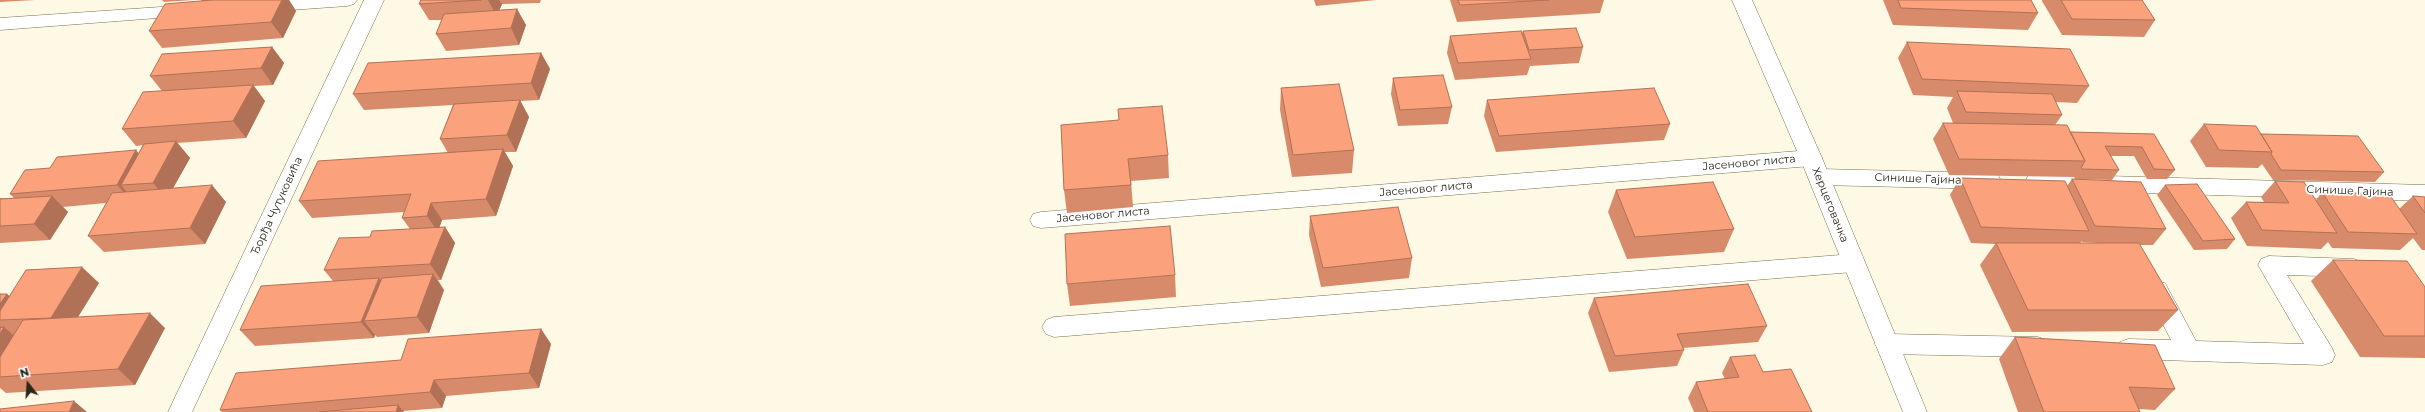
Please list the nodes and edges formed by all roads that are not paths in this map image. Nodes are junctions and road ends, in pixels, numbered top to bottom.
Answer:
1 (347, 0) edge
2 (374, 0) edge
3 (1742, 0) edge
4 (244, 7) edge
5 (205, 10) edge
6 (0, 24) edge
7 (1815, 167) junction
8 (2425, 193) edge
9 (1042, 220) dead end
10 (1853, 263) junction
11 (2372, 268) edge
12 (2146, 269) edge
13 (1054, 327) dead end
14 (1887, 344) junction
15 (2062, 348) edge
16 (2109, 349) edge
17 (2189, 351) junction
18 (180, 412) edge
19 (1915, 412) edge

1 - 4 street
2 - 18 street, Ђорђа Чутуковића
3 - 7 street, Херцеговачка
5 - 6 street
7 - 8 street, Синише Гајина
7 - 9 street, Јасеновог листа
7 - 10 street, Херцеговачка
10 - 13 street
10 - 14 street, Херцеговачка
11 - 17 street
12 - 17 street
14 - 15 street
14 - 19 street, Херцеговачка
16 - 17 street

